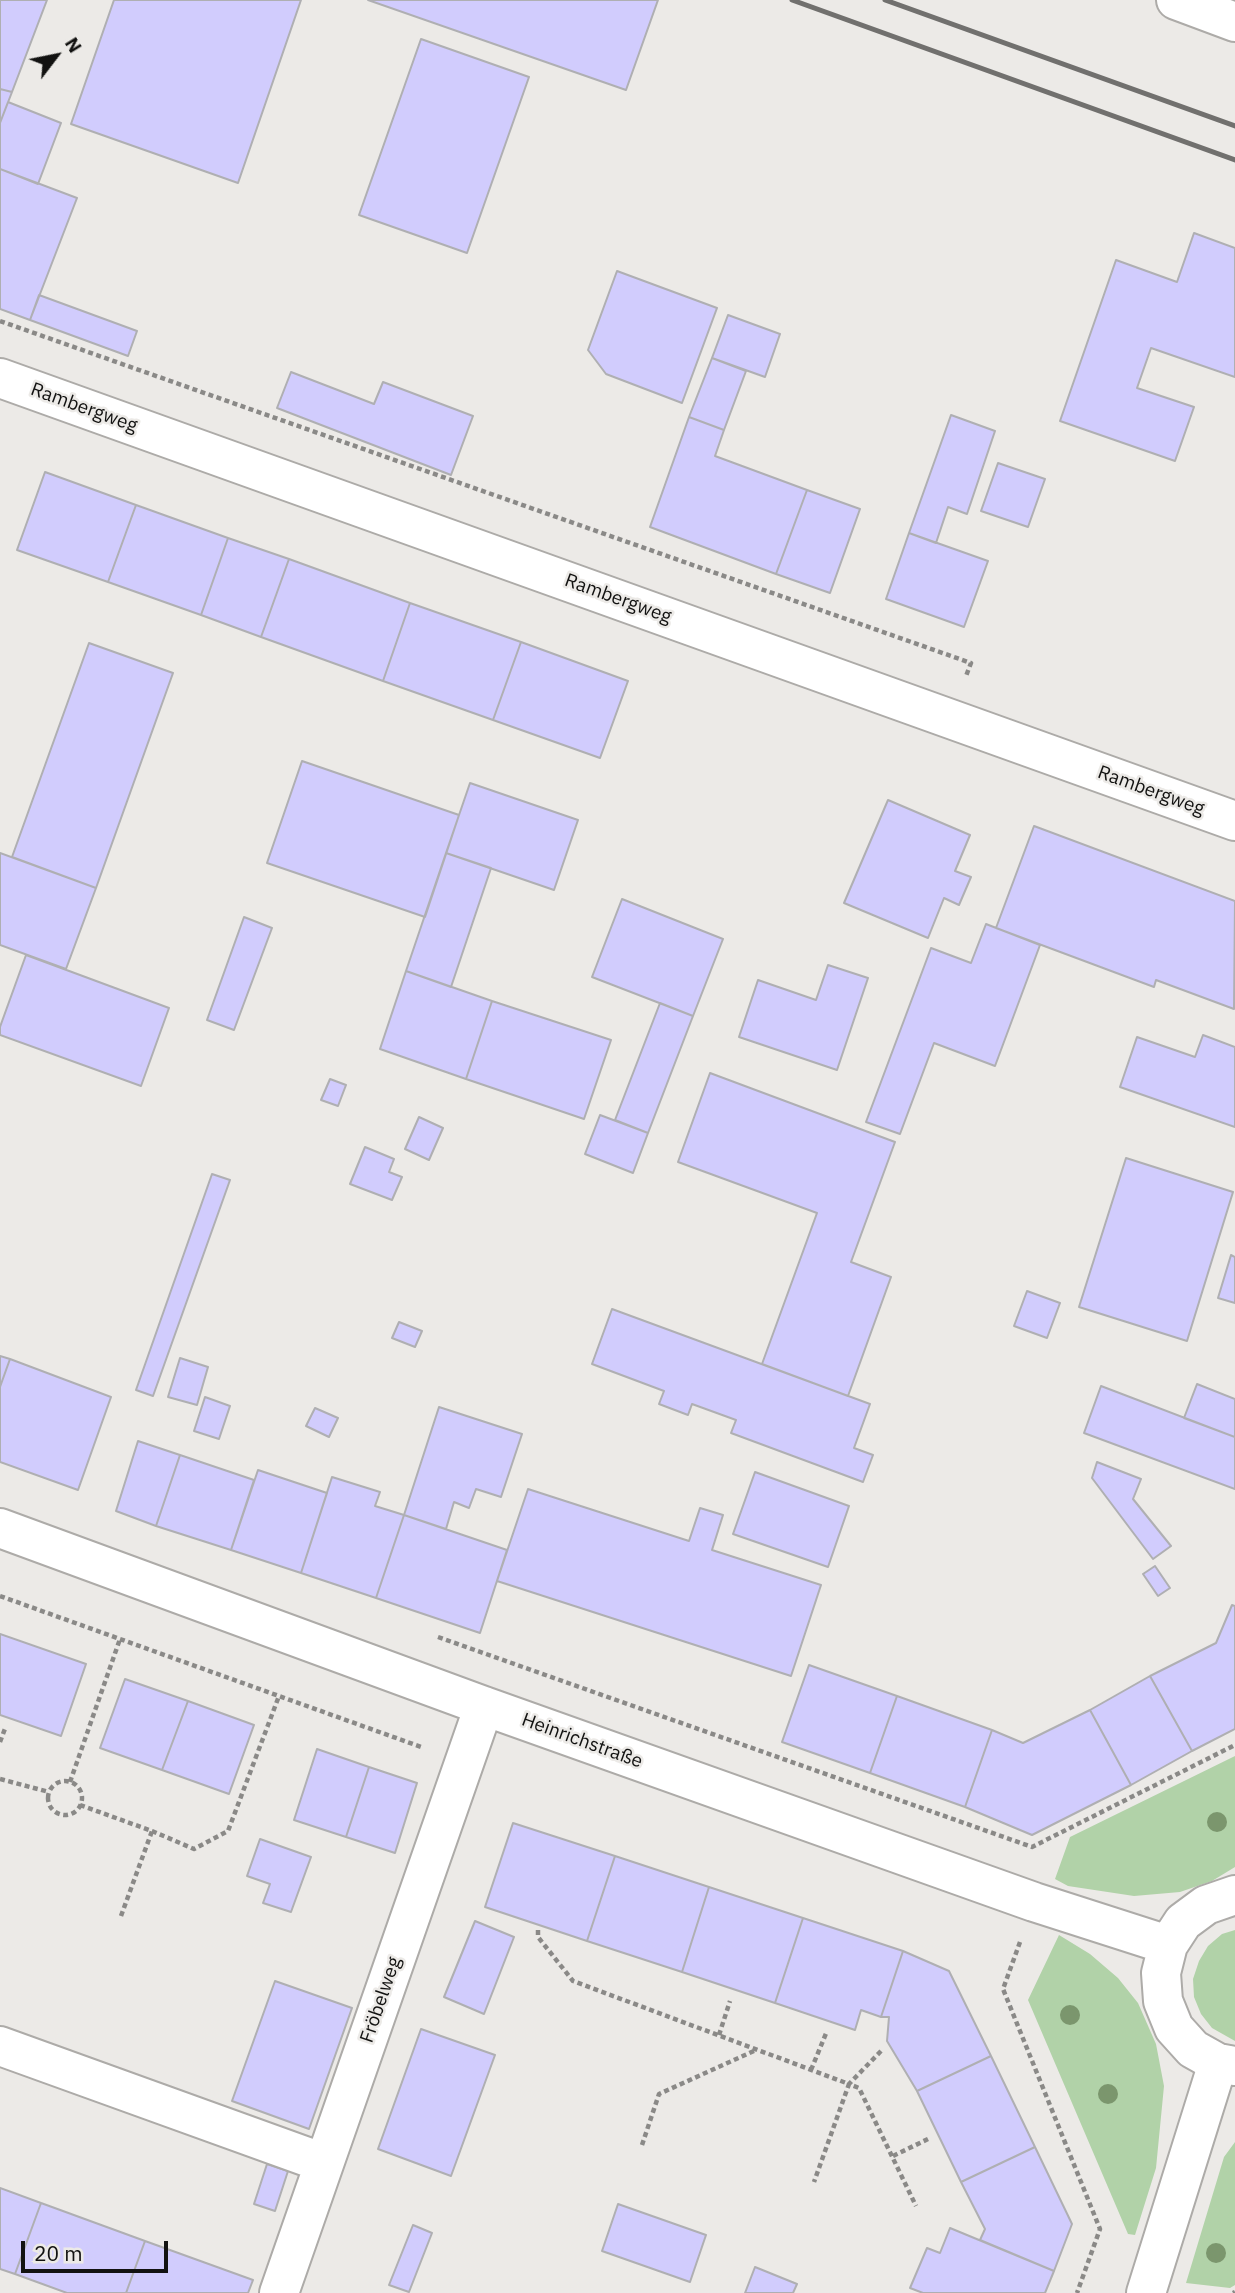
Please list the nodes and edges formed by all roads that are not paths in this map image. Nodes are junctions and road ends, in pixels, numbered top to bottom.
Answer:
1 (1176, 0) edge
2 (1235, 22) edge
3 (0, 378) edge
4 (1235, 821) edge
5 (0, 1528) edge
6 (484, 1706) junction
7 (1235, 1895) edge
8 (1168, 1945) junction
9 (0, 2046) edge
10 (1226, 2065) edge
11 (324, 2163) junction
12 (279, 2293) edge
13 (1146, 2293) edge

1 - 2 street
3 - 4 street, Rambergweg
5 - 6 street, Heinrichstraße
6 - 8 street, Heinrichstraße
6 - 11 street, Fröbelweg
7 - 8 street
8 - 10 street
9 - 11 street
10 - 13 street
11 - 12 street, Fröbelweg

